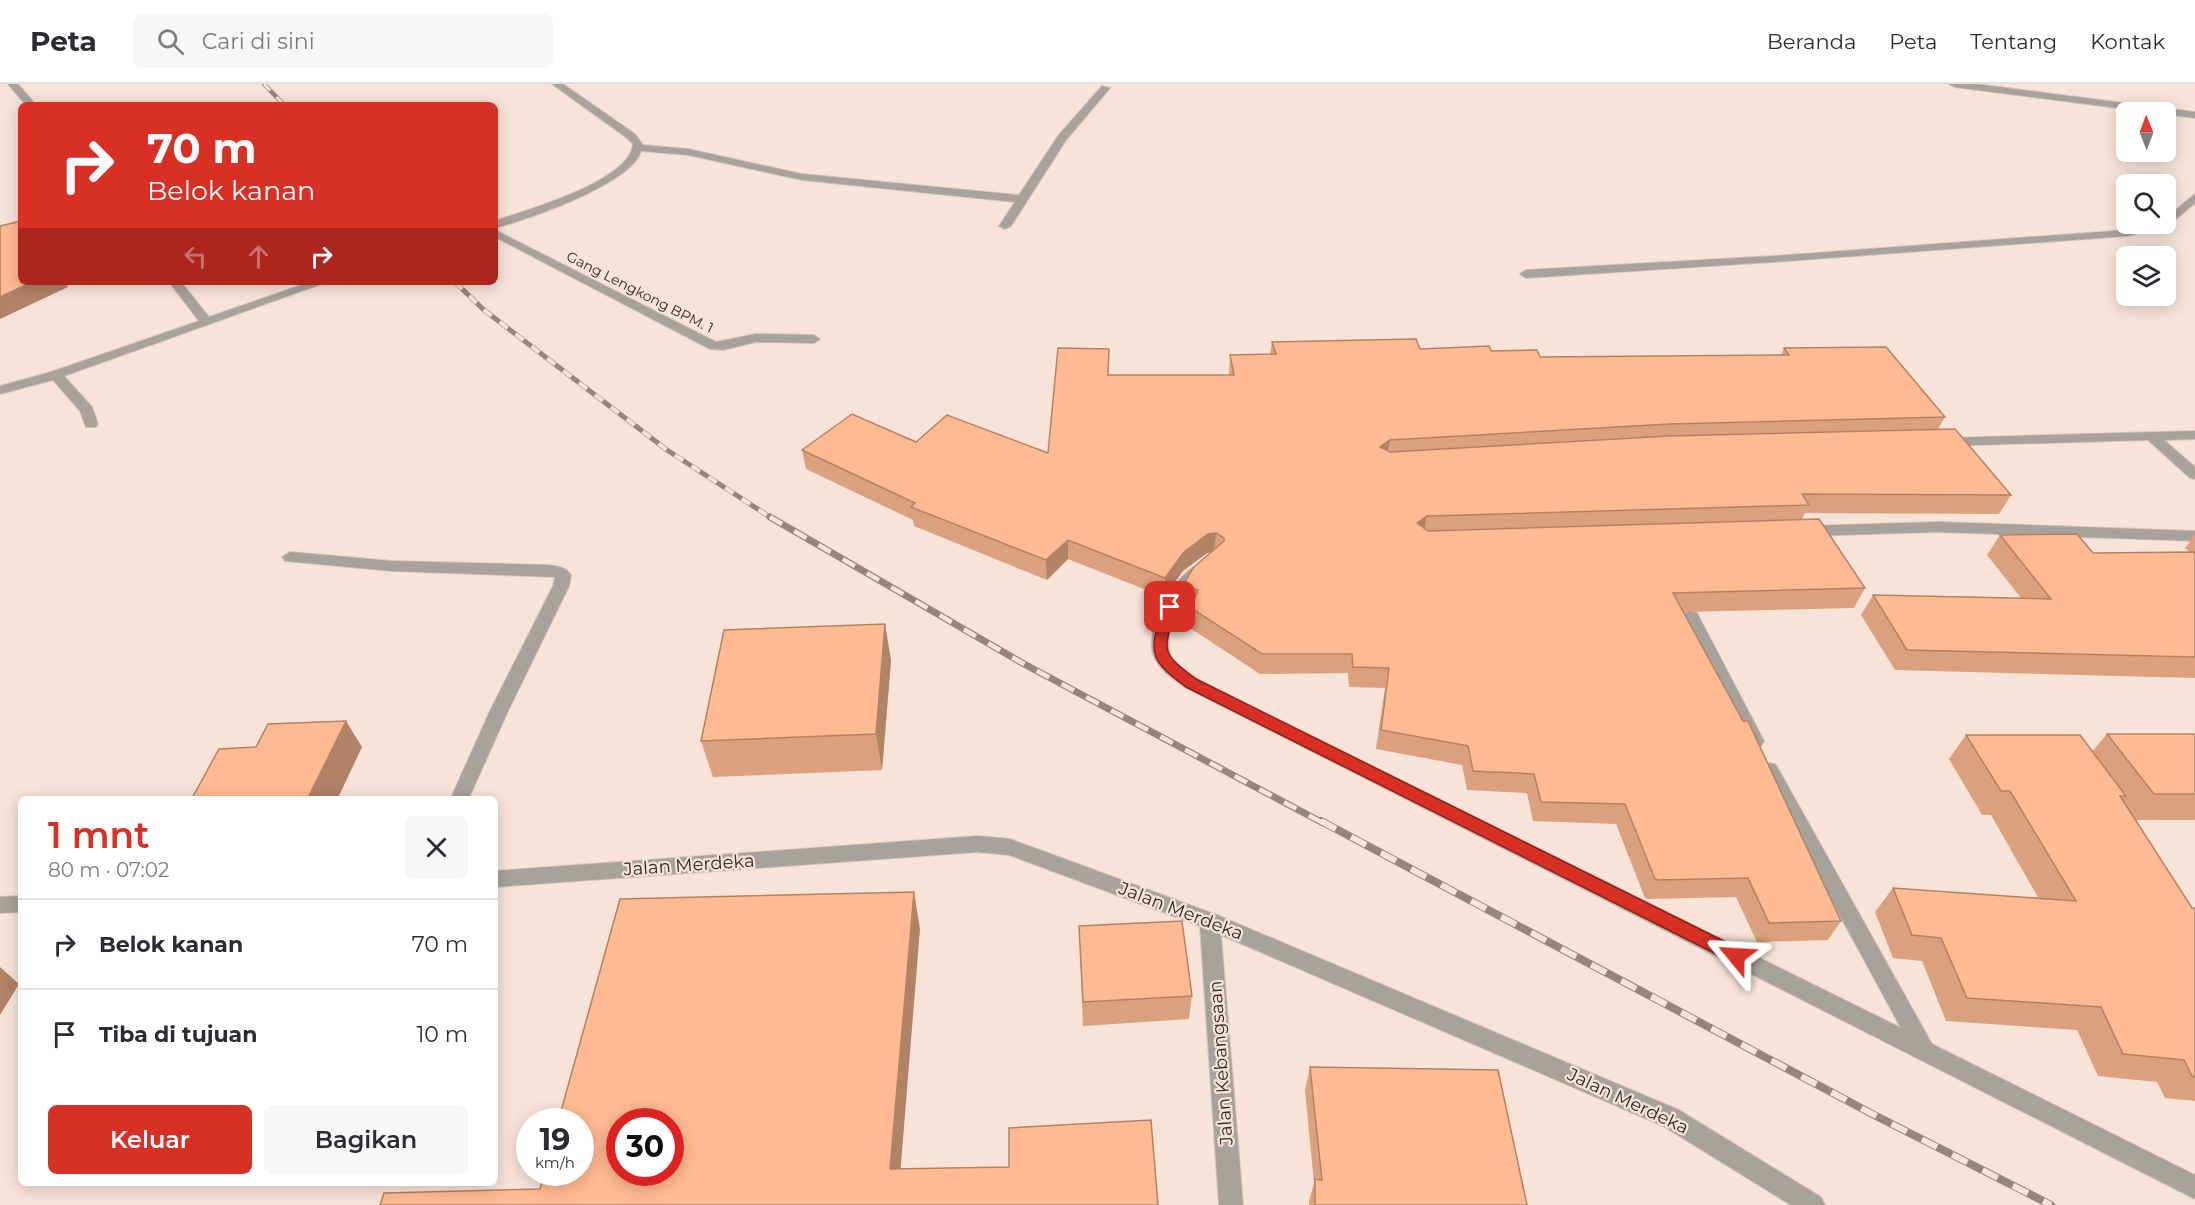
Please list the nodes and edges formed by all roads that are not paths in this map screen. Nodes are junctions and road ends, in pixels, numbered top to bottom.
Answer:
1 (13, 84) edge
2 (557, 84) edge
3 (1954, 84) edge
4 (2024, 84) edge
5 (1105, 88) dead end
6 (2034, 94) junction
7 (28, 102) edge
8 (2195, 115) edge
9 (639, 148) junction
10 (2195, 197) edge
11 (1022, 199) junction
12 (498, 224) edge
13 (1005, 226) dead end
14 (498, 235) edge
15 (1526, 274) dead end
16 (177, 285) edge
17 (312, 285) edge
18 (206, 321) junction
19 (814, 339) dead end
20 (56, 375) junction
21 (0, 390) edge
22 (91, 424) dead end
23 (2195, 435) edge
24 (2151, 436) junction
25 (1924, 442) edge
26 (2195, 475) edge
27 (1786, 532) edge
28 (2195, 536) edge
29 (290, 557) dead end
30 (1213, 559) edge
31 (1691, 617) dead end
32 (461, 796) edge
33 (498, 879) edge
34 (18, 904) edge
35 (0, 905) edge
36 (1210, 921) junction
37 (1924, 1050) junction
38 (2195, 1187) edge
39 (1231, 1205) edge
40 (1813, 1205) edge

1 - 7 street
2 - 9 street
3 - 6 street
4 - 6 street
5 - 11 street
6 - 8 street
9 - 11 street
9 - 12 street
10 - 15 street
11 - 13 street
14 - 19 street, Gang Lengkong BPM. 1
16 - 18 street
17 - 18 street
18 - 20 street
20 - 21 street
20 - 22 street
23 - 24 street
24 - 25 street
24 - 26 street
27 - 28 street
29 - 32 street
30 - 37 street
31 - 37 street
33 - 36 street, Jalan Merdeka
34 - 35 street
36 - 39 street, Jalan Kebangsaan
36 - 40 street, Jalan Merdeka
37 - 38 street

